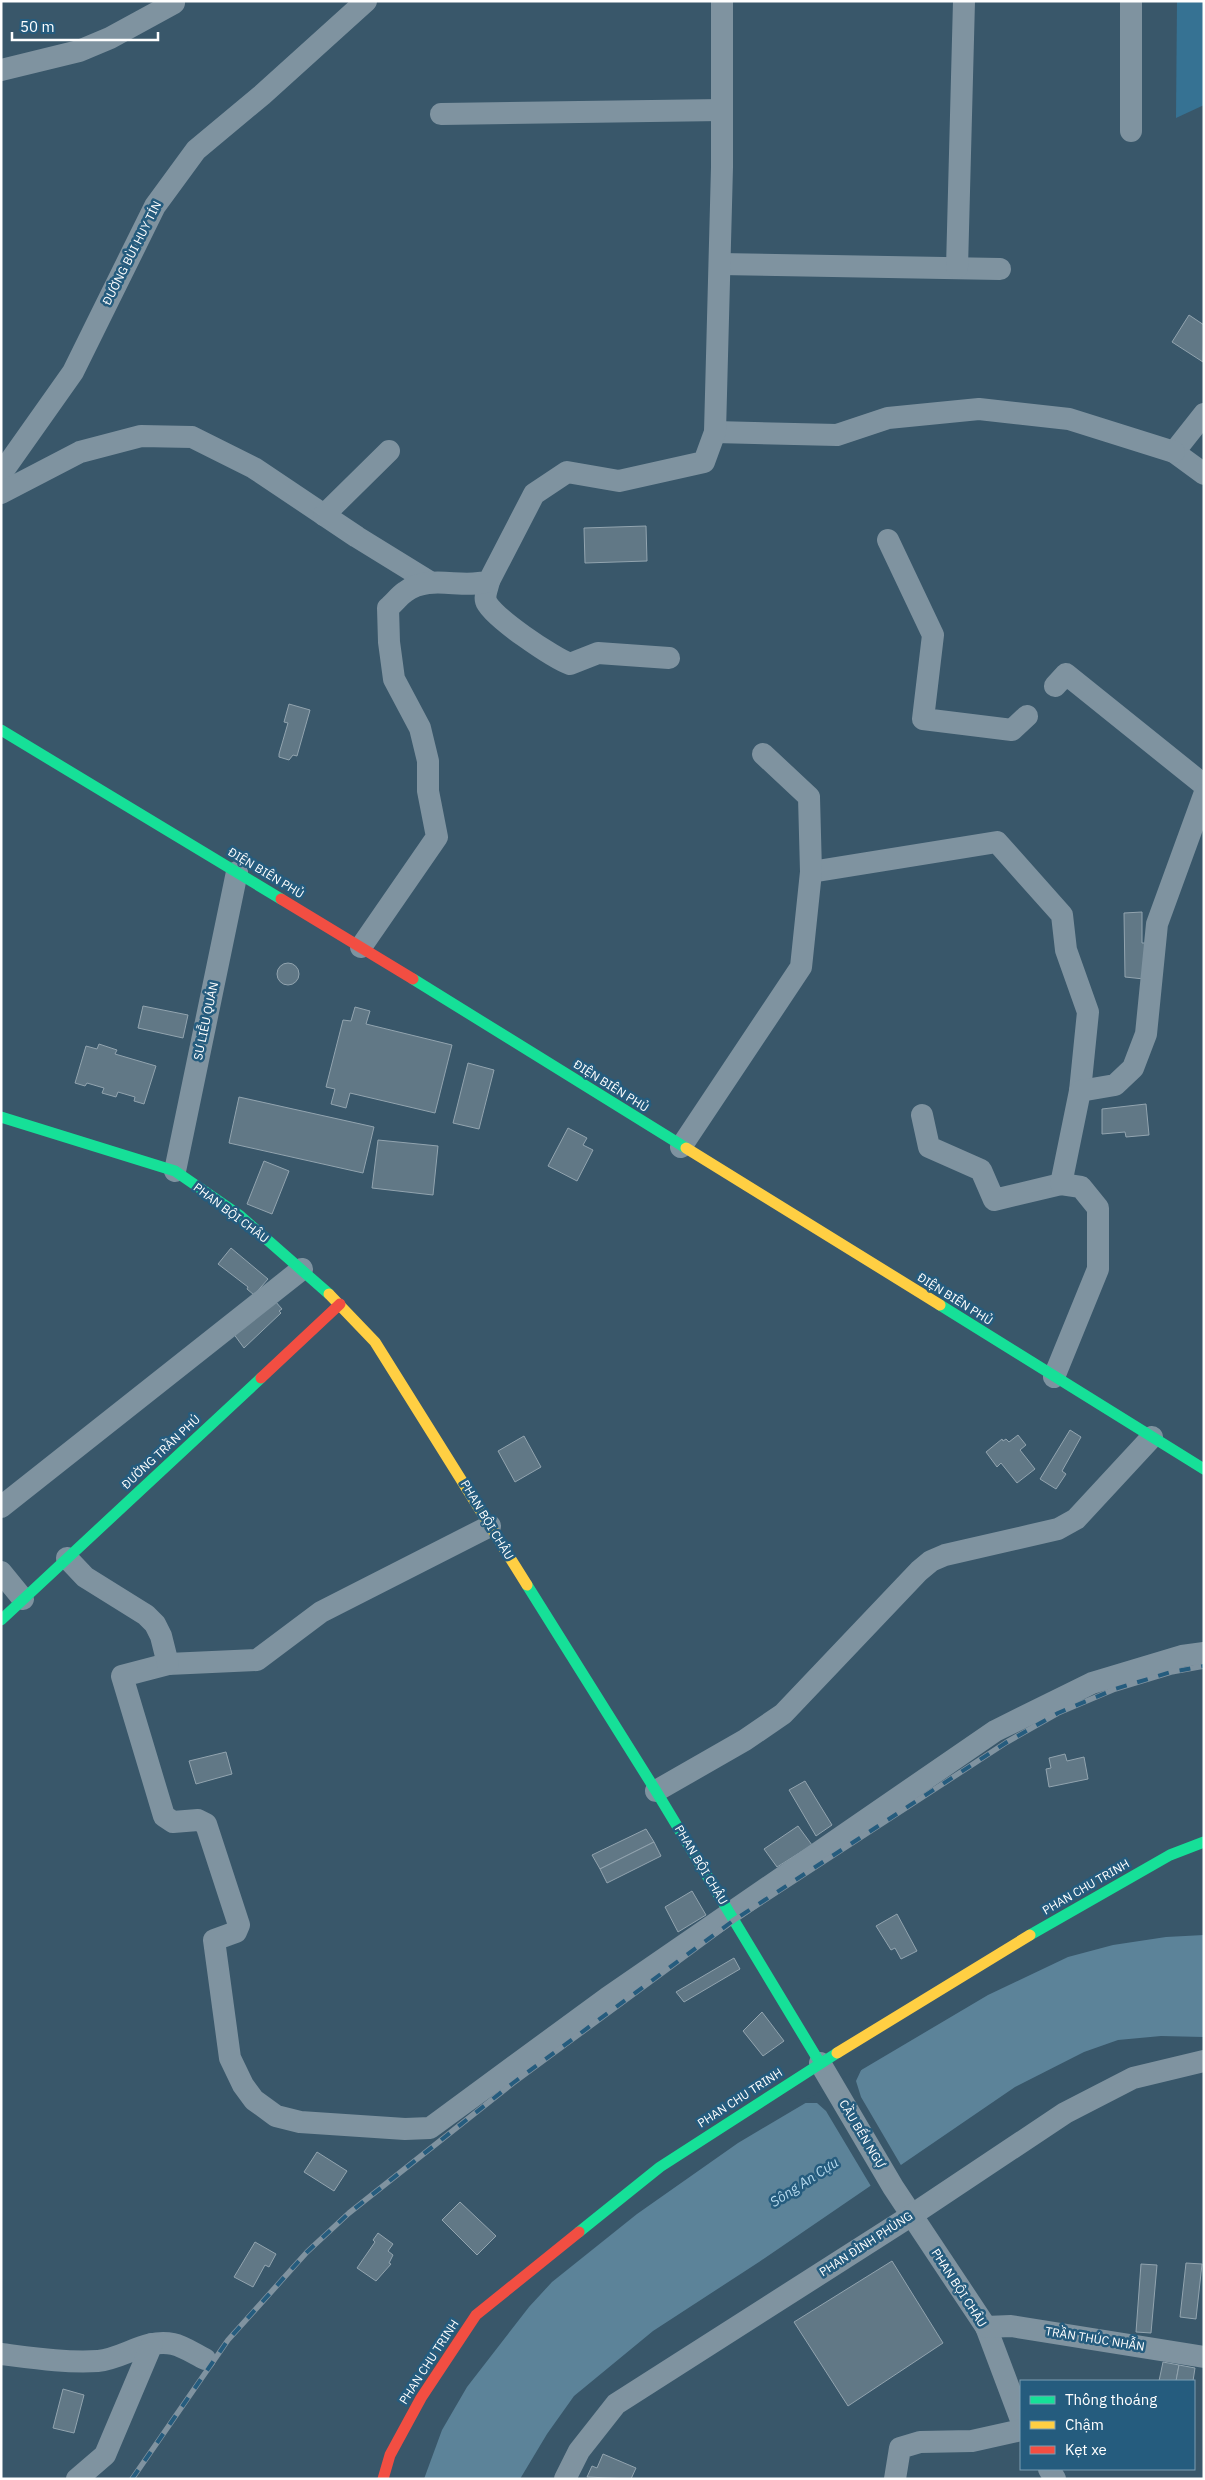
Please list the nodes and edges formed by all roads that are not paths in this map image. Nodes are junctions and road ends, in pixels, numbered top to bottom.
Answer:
1 (366, 1) edge
2 (722, 1) edge
3 (964, 1) edge
4 (1131, 1) edge
5 (174, 3) dead end
6 (1, 70) edge
7 (722, 110) junction
8 (441, 114) dead end
9 (1131, 131) dead end
10 (720, 264) junction
11 (957, 268) junction
12 (1000, 269) dead end
13 (1204, 414) edge
14 (715, 432) junction
15 (389, 451) dead end
16 (1174, 452) junction
17 (1, 474) edge
18 (1204, 474) edge
19 (1, 493) edge
20 (324, 515) junction
21 (888, 540) dead end
22 (489, 581) junction
23 (430, 582) junction
24 (669, 658) dead end
25 (1055, 686) dead end
26 (1027, 716) dead end
27 (1, 730) edge
28 (762, 754) dead end
29 (1204, 785) edge
30 (1204, 795) edge
31 (237, 872) junction
32 (811, 872) junction
33 (361, 947) junction
34 (1080, 1091) junction
35 (922, 1115) dead end
36 (1, 1117) edge
37 (681, 1147) junction
38 (175, 1171) junction
39 (1061, 1184) junction
40 (302, 1269) junction
41 (340, 1304) junction
42 (1054, 1377) junction
43 (1152, 1437) junction
44 (1204, 1469) edge
45 (1, 1507) edge
46 (490, 1526) junction
47 (67, 1558) junction
48 (1, 1572) edge
49 (23, 1599) junction
50 (1, 1620) edge
51 (1204, 1653) edge
52 (168, 1664) junction
53 (656, 1791) junction
54 (1204, 1842) edge
55 (731, 1914) junction
56 (1204, 2061) edge
57 (825, 2072) junction
58 (912, 2215) junction
59 (986, 2327) junction
60 (152, 2344) junction
61 (1, 2354) edge
62 (1204, 2357) edge
63 (205, 2359) dead end
64 (1020, 2417) edge
65 (1020, 2430) edge
66 (77, 2479) edge
67 (383, 2479) edge
68 (565, 2479) edge
69 (895, 2479) edge

1 - 17 street, ĐƯỜNG BÙI HUY TÍN
2 - 7 street
3 - 11 street
4 - 9 street
5 - 6 street
7 - 8 street
7 - 10 street
10 - 11 street
10 - 14 street
11 - 12 street
13 - 16 street
14 - 16 street
14 - 22 street
15 - 20 street
16 - 18 street
19 - 20 street
20 - 23 street
21 - 26 street
22 - 23 street
22 - 24 street
23 - 33 street
25 - 29 street
27 - 31 street, ĐIỆN BIÊN PHỦ
28 - 32 street
30 - 34 street
31 - 33 street, ĐIỆN BIÊN PHỦ
31 - 38 street, SƯ LIỄU QUÁN
32 - 34 street
32 - 37 street
33 - 37 street, ĐIỆN BIÊN PHỦ
34 - 39 street
35 - 39 street
36 - 38 street, PHAN BỘI CHÂU
37 - 42 street, ĐIỆN BIÊN PHỦ
38 - 40 street, PHAN BỘI CHÂU
39 - 42 street
40 - 41 street, PHAN BỘI CHÂU
40 - 45 street
41 - 46 street, PHAN BỘI CHÂU
41 - 47 street, ĐƯỜNG TRẦN PHÚ
42 - 43 street, ĐIỆN BIÊN PHỦ
43 - 44 street, ĐIỆN BIÊN PHỦ
43 - 53 street
46 - 52 street
46 - 53 street, PHAN BỘI CHÂU
47 - 49 street, ĐƯỜNG TRẦN PHÚ
47 - 52 street
48 - 49 street
49 - 50 street, ĐƯỜNG TRẦN PHÚ
51 - 55 street
52 - 55 street
53 - 55 street, PHAN BỘI CHÂU
54 - 57 street, PHAN CHU TRINH
55 - 57 street, PHAN BỘI CHÂU
56 - 58 street, PHAN ĐÌNH PHÙNG
57 - 58 street, CẦU BẾN NGỰ
57 - 67 street, PHAN CHU TRINH
58 - 59 street, PHAN BỘI CHÂU
58 - 68 street, PHAN ĐÌNH PHÙNG
59 - 62 street, TRẦN THÚC NHẪN
59 - 64 street, PHAN BỘI CHÂU
60 - 61 street
60 - 63 street
60 - 66 street
65 - 69 street

